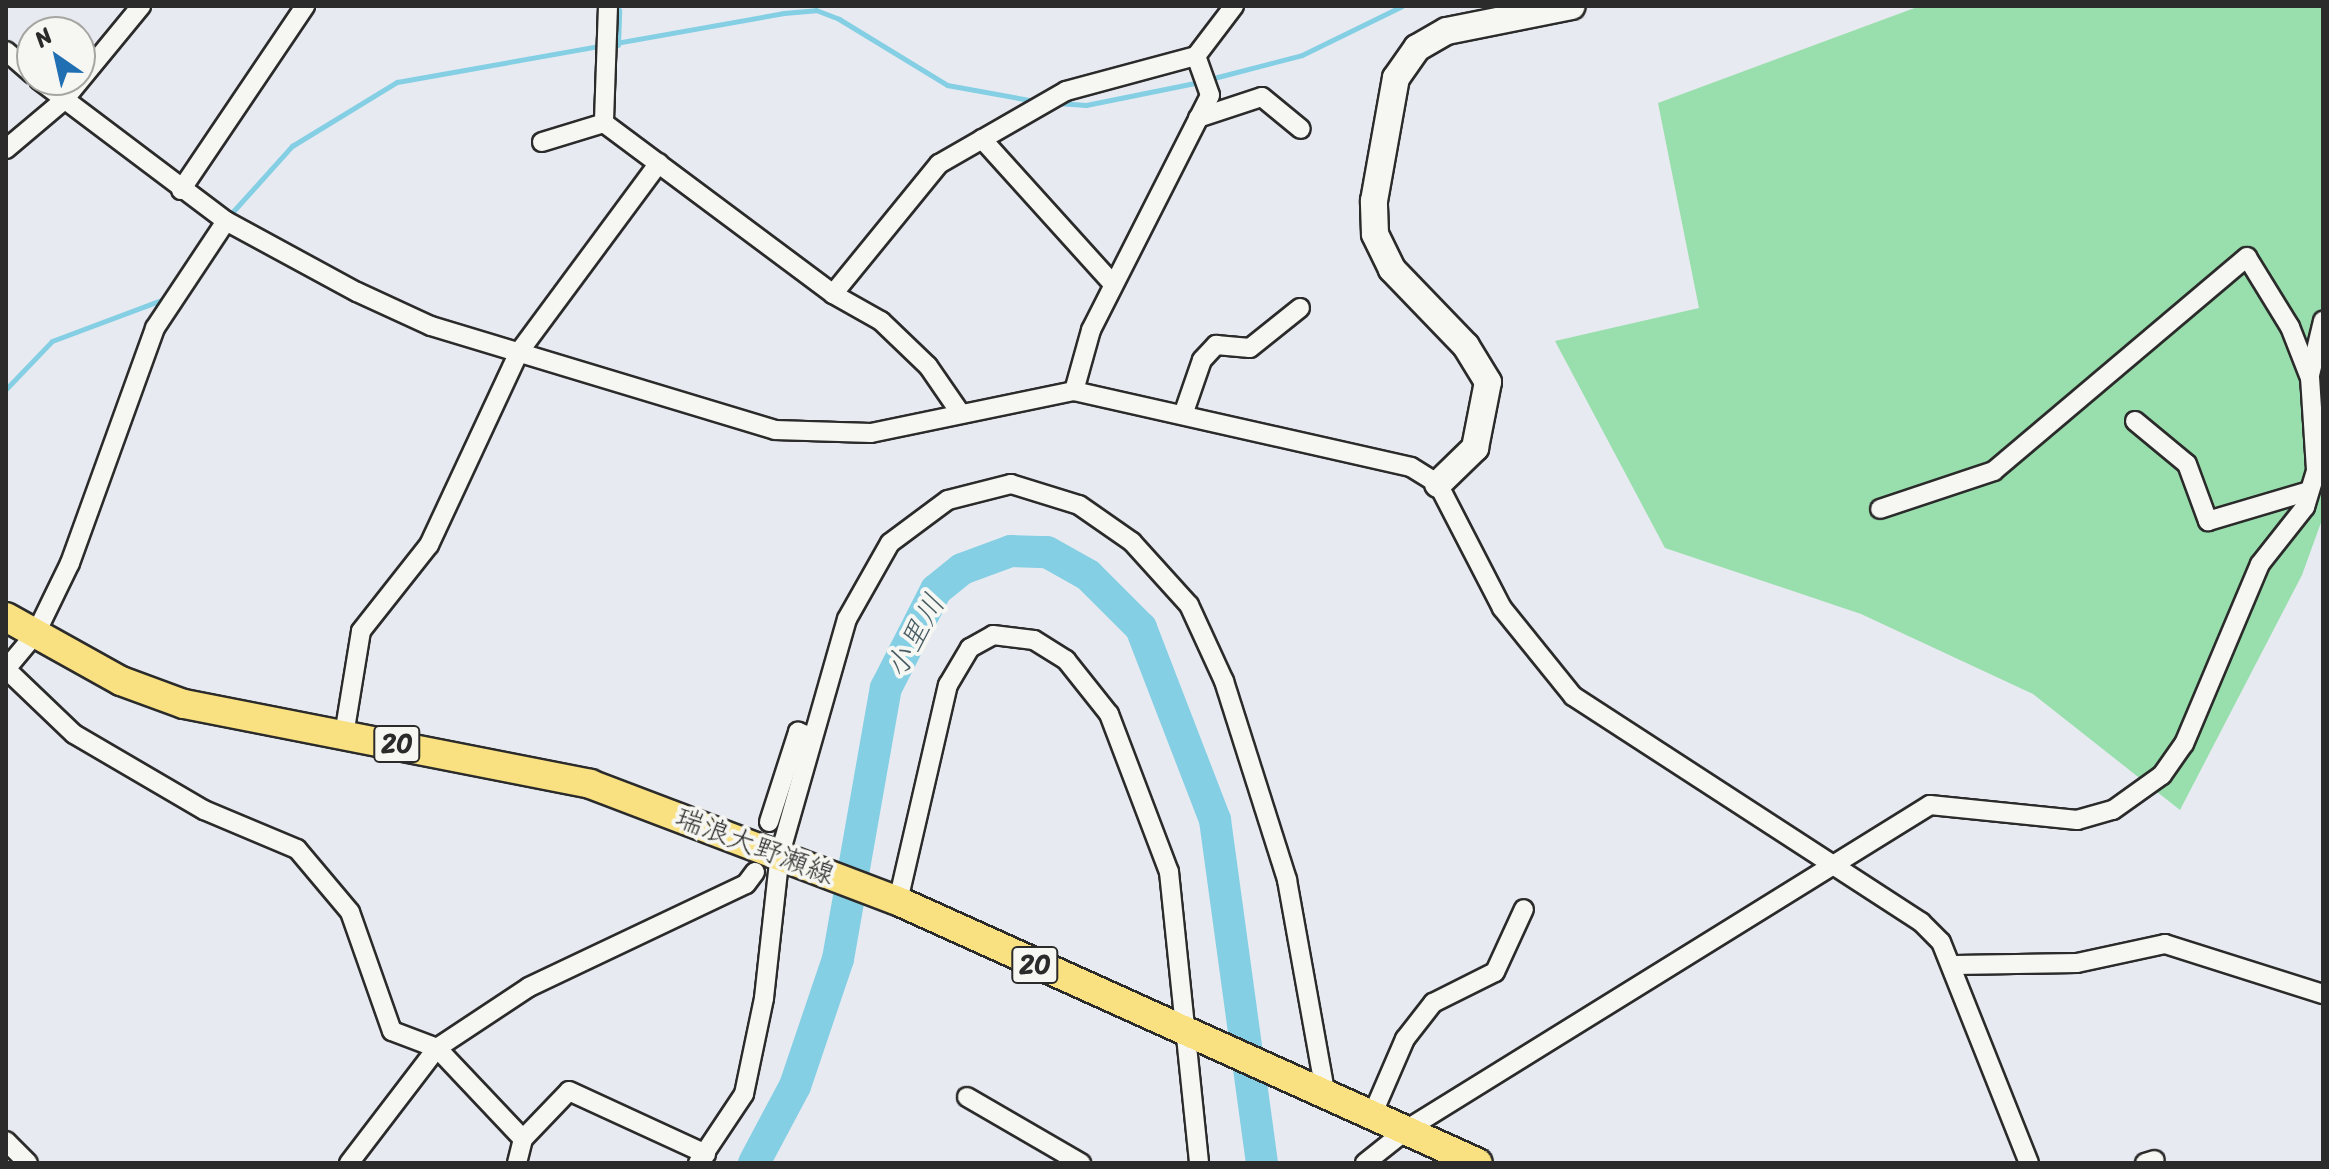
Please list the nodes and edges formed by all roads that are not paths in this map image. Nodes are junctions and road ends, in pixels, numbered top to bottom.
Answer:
1 (141, 6) edge
2 (305, 6) edge
3 (608, 6) edge
4 (1234, 6) edge
5 (1572, 6) edge
6 (1196, 56) junction
7 (57, 96) edge
8 (63, 101) junction
9 (1198, 118) junction
10 (604, 123) junction
11 (1301, 129) dead end
12 (982, 139) junction
13 (542, 142) dead end
14 (6, 149) edge
15 (659, 163) junction
16 (181, 190) junction
17 (219, 216) junction
18 (1113, 284) junction
19 (833, 294) junction
20 (1300, 308) dead end
21 (2323, 321) edge
22 (519, 352) junction
23 (2310, 378) junction
24 (1074, 391) junction
25 (959, 411) junction
26 (1184, 412) junction
27 (2135, 421) dead end
28 (1438, 484) junction
29 (2309, 491) junction
30 (1880, 509) dead end
31 (6, 617) edge
32 (36, 633) junction
33 (344, 735) junction
34 (811, 737) junction
35 (769, 822) dead end
36 (787, 857) junction
37 (1836, 865) junction
38 (755, 872) dead end
39 (887, 897) junction
40 (1524, 909) dead end
41 (1955, 965) junction
42 (2323, 994) edge
43 (1188, 1034) junction
44 (437, 1048) junction
45 (1318, 1089) junction
46 (967, 1097) dead end
47 (1373, 1113) junction
48 (1409, 1128) junction
49 (523, 1139) junction
50 (6, 1141) edge
51 (702, 1158) edge
52 (28, 1163) edge
53 (349, 1163) edge
54 (517, 1163) edge
55 (1081, 1163) edge
56 (1199, 1163) edge
57 (1365, 1163) edge
58 (1478, 1163) edge
59 (2029, 1163) edge

1 - 8 street
2 - 16 street
3 - 10 street
4 - 6 street
5 - 28 street
6 - 9 street
6 - 12 street
7 - 8 street
8 - 14 street
8 - 16 street
9 - 11 street
9 - 18 street
10 - 13 street
10 - 15 street
12 - 18 street
12 - 19 street
15 - 19 street
15 - 22 street
16 - 17 street
17 - 22 street
17 - 32 street
18 - 24 street
19 - 25 street
20 - 26 street
21 - 23 street
22 - 25 street
22 - 33 street
23 - 29 street
23 - 30 street
24 - 25 street
24 - 26 street
26 - 28 street
27 - 29 street
28 - 37 street
29 - 37 street
31 - 32 main road, 瑞浪大野瀬線 / 20
32 - 33 main road, 瑞浪大野瀬線 / 20
32 - 44 street
33 - 36 main road, 瑞浪大野瀬線 / 20
34 - 35 street
34 - 36 street
34 - 45 street
36 - 39 main road, 瑞浪大野瀬線 / 20
36 - 51 street
37 - 41 street
37 - 48 street
38 - 44 street
39 - 43 main road, 瑞浪大野瀬線 / 20
39 - 43 street
40 - 47 street
41 - 42 street
41 - 59 street
43 - 45 main road, 瑞浪大野瀬線 / 20
43 - 56 street
44 - 49 street
44 - 53 street
45 - 47 main road, 瑞浪大野瀬線 / 20
46 - 55 street
47 - 48 main road, 瑞浪大野瀬線 / 20
48 - 57 street
48 - 58 main road, 瑞浪大野瀬線 / 20
49 - 51 street
49 - 54 street
50 - 52 street

